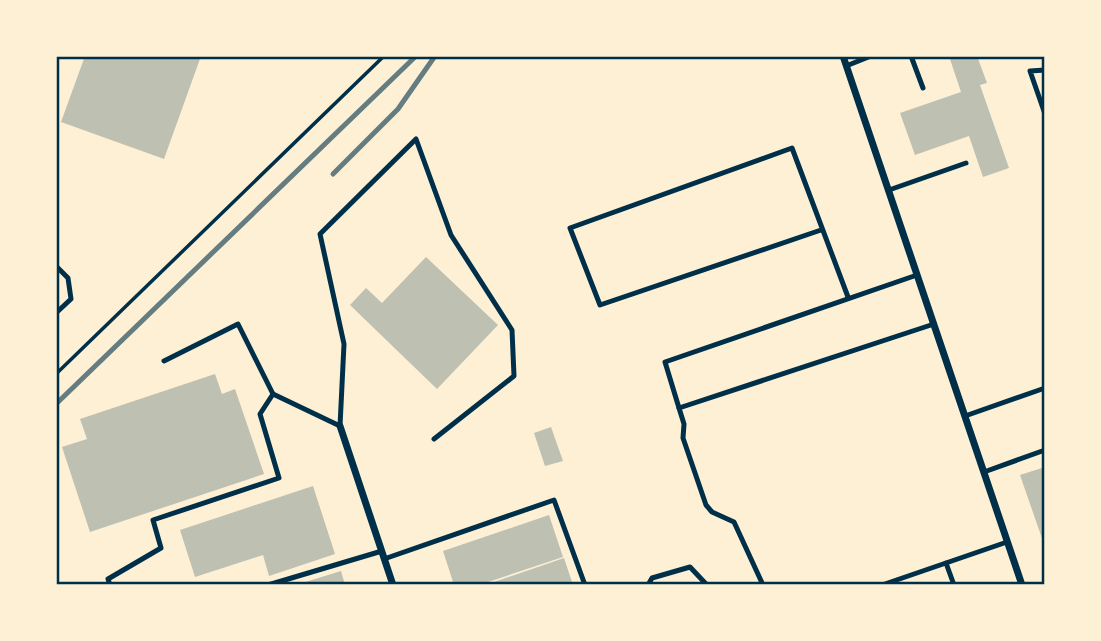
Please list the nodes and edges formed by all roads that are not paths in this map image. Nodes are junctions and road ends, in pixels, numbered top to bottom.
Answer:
1 (842, 56) edge
2 (871, 56) edge
3 (911, 56) edge
4 (846, 66) junction
5 (1045, 70) edge
6 (923, 88) dead end
7 (1045, 114) edge
8 (967, 163) dead end
9 (889, 190) junction
10 (821, 230) junction
11 (56, 266) edge
12 (917, 275) junction
13 (848, 298) junction
14 (56, 313) edge
15 (934, 324) junction
16 (164, 360) dead end
17 (1045, 388) edge
18 (273, 394) junction
19 (679, 408) junction
20 (965, 416) junction
21 (340, 425) junction
22 (434, 439) dead end
23 (1045, 450) edge
24 (984, 472) junction
25 (1007, 542) junction
26 (383, 555) junction
27 (946, 563) junction
28 (110, 585) edge
29 (268, 585) edge
30 (393, 585) edge
31 (585, 585) edge
32 (648, 585) edge
33 (707, 585) edge
34 (763, 585) edge
35 (882, 585) edge
36 (954, 585) edge
37 (1022, 585) edge

1 - 4 street
2 - 4 lane
3 - 6 lane
4 - 9 street
5 - 7 lane
8 - 9 lane
9 - 12 street
10 - 10 lane
10 - 13 lane
11 - 14 lane
12 - 13 lane
12 - 15 street
13 - 19 lane
15 - 19 lane
15 - 20 street
16 - 18 lane
17 - 20 lane
18 - 21 lane
18 - 28 lane
19 - 34 lane
20 - 24 street
21 - 22 lane
21 - 26 street
23 - 24 lane
24 - 25 street
25 - 27 lane
25 - 37 street
26 - 29 lane
26 - 30 street
26 - 31 lane
27 - 35 lane
27 - 36 lane
32 - 33 lane

